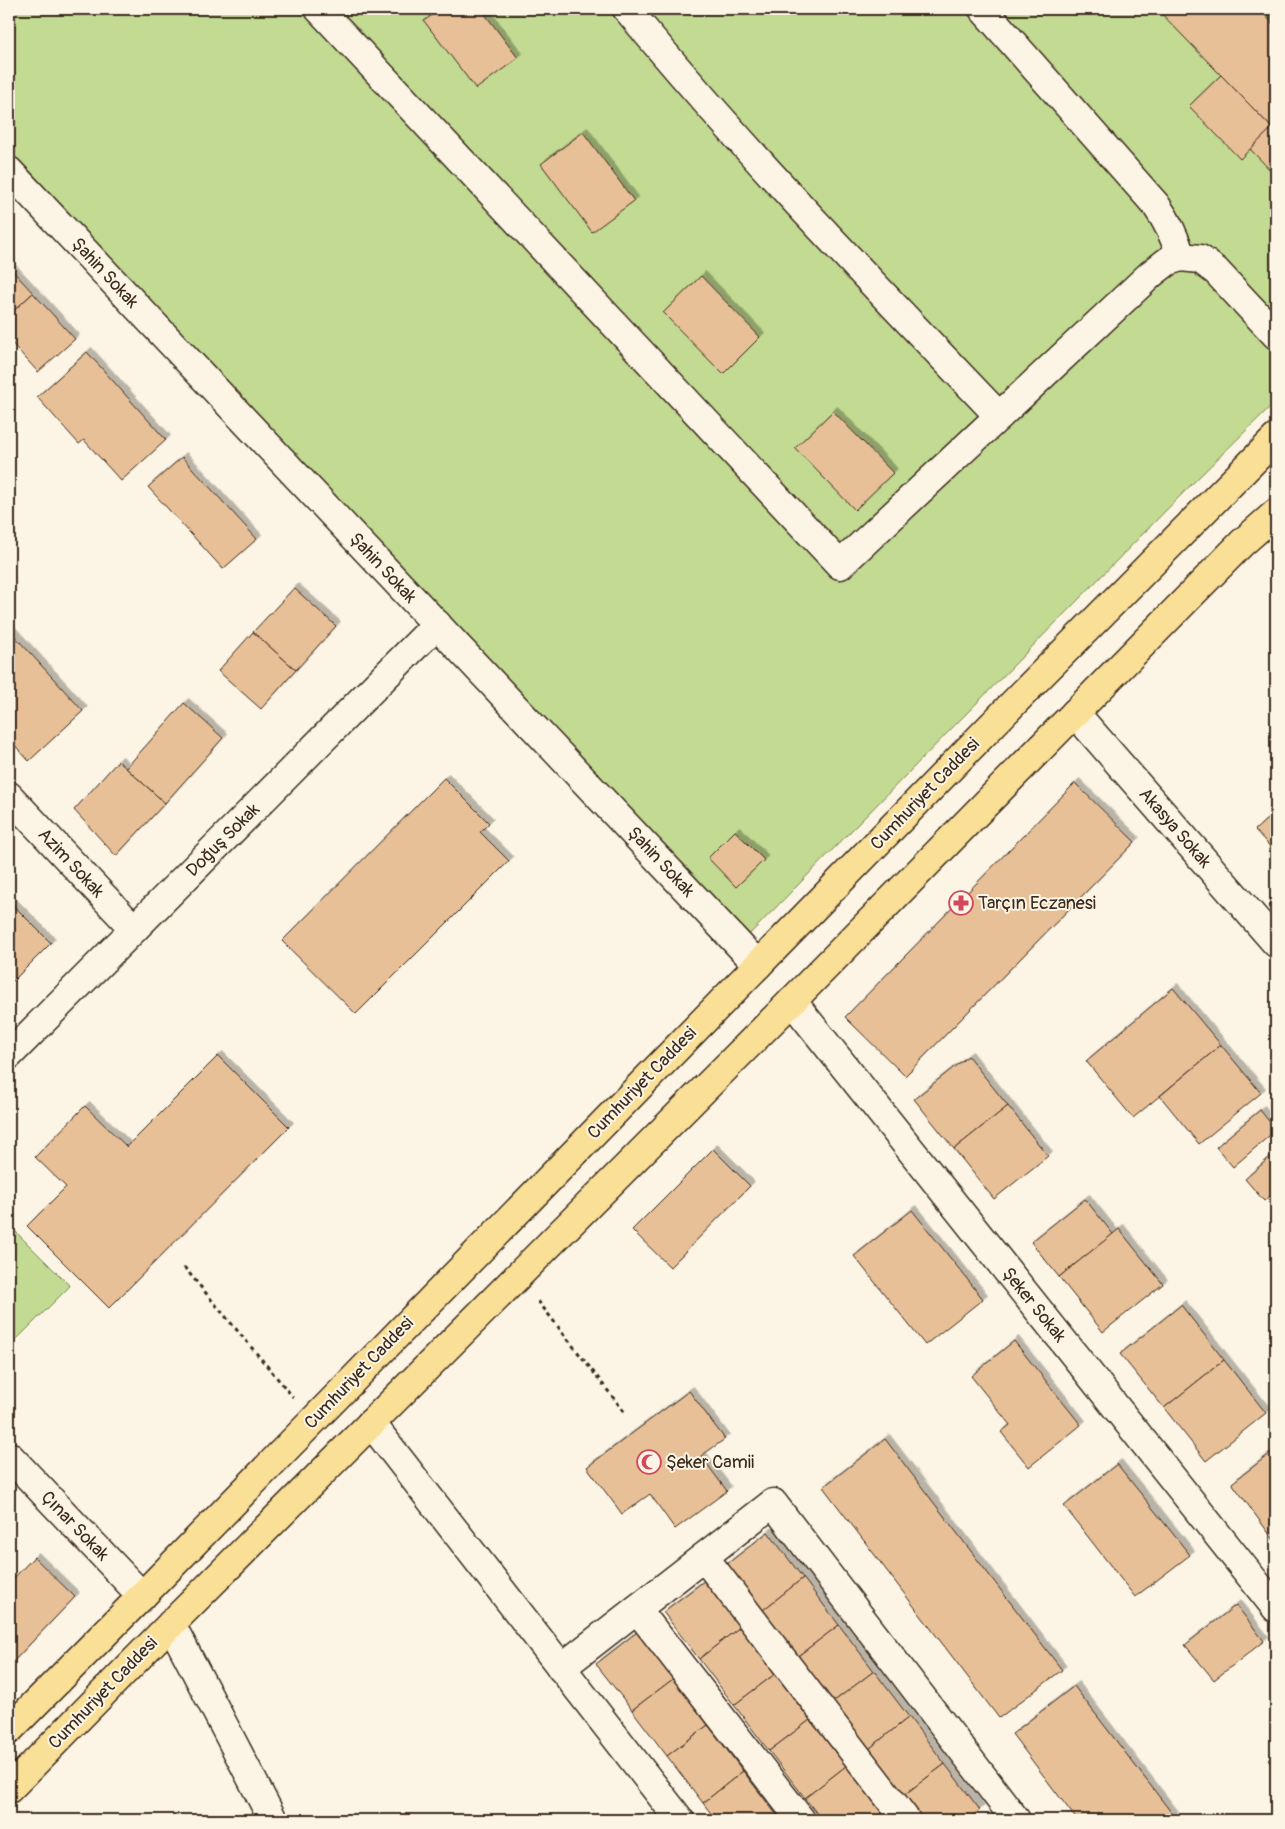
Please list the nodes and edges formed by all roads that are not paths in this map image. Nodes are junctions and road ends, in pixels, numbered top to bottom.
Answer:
1 (319, 9) edge
2 (627, 9) edge
3 (983, 9) edge
4 (9, 170) edge
5 (1181, 257) junction
6 (1276, 334) edge
7 (999, 416) junction
8 (1276, 438) edge
9 (1276, 513) edge
10 (437, 624) junction
11 (1074, 712) junction
12 (9, 796) edge
13 (134, 929) junction
14 (1276, 943) edge
15 (758, 965) junction
16 (792, 1001) junction
17 (9, 1055) edge
18 (371, 1423) junction
19 (9, 1456) edge
20 (704, 1557) junction
21 (142, 1596) junction
22 (637, 1608) junction
23 (1276, 1608) edge
24 (171, 1624) junction
25 (561, 1668) junction
26 (9, 1730) edge
27 (9, 1789) edge
28 (1012, 1819) edge
29 (273, 1820) edge
30 (680, 1820) edge
31 (802, 1820) edge
32 (906, 1820) edge

1 - 7 street
2 - 7 street
3 - 5 street
4 - 10 street, Şahin Sokak
5 - 6 street
5 - 7 street
8 - 15 highway, Cumhuriyet Caddesi
9 - 11 highway, Cumhuriyet Caddesi
10 - 13 street, Doğuş Sokak
10 - 15 street, Şahin Sokak
11 - 14 street, Akasya Sokak
11 - 16 highway, Cumhuriyet Caddesi
12 - 13 street, Azim Sokak
13 - 17 street, Doğuş Sokak
15 - 21 highway, Cumhuriyet Caddesi
16 - 18 highway, Cumhuriyet Caddesi
16 - 23 street, Şeker Sokak
18 - 24 highway, Cumhuriyet Caddesi
18 - 25 street
19 - 21 street, Çınar Sokak
20 - 22 street
20 - 28 street
20 - 32 street
21 - 26 highway, Cumhuriyet Caddesi
22 - 25 street
22 - 31 street
24 - 27 highway, Cumhuriyet Caddesi
24 - 29 street
25 - 30 street

